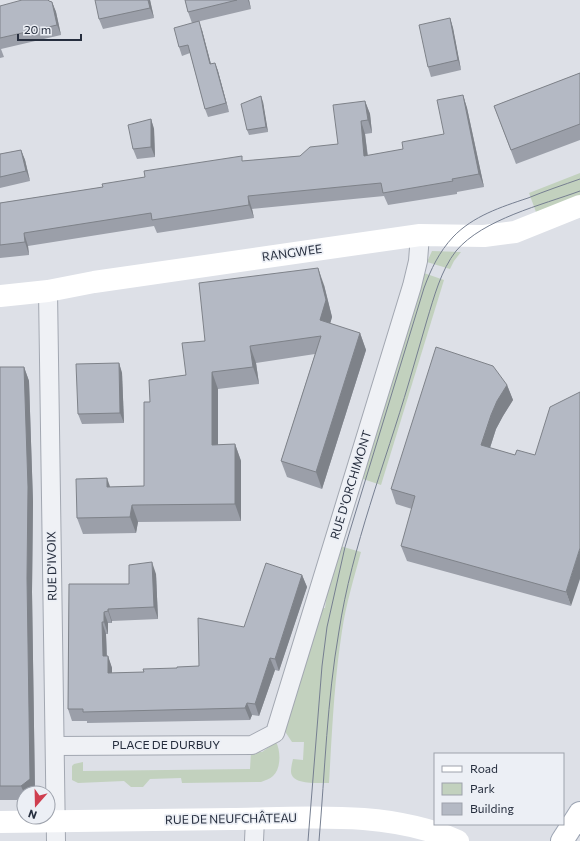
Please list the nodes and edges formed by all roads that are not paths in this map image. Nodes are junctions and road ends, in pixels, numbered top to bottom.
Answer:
1 (580, 206) edge
2 (420, 235) junction
3 (48, 291) junction
4 (0, 296) edge
5 (275, 733) joint
6 (55, 746) junction
7 (580, 813) edge
8 (255, 819) junction
9 (0, 822) edge
10 (56, 831) edge
11 (254, 841) edge
12 (458, 841) edge
13 (562, 841) edge

1 - 2 street, RANGWEE
2 - 3 street, RANGWEE
2 - 5 street, RUE D'ORCHIMONT
3 - 4 street, RANGWEE
3 - 6 street, RUE D'IVOIX
5 - 6 street, PLACE DE DURBUY
6 - 10 street, RUE D'IVOIX
7 - 13 street
8 - 10 street, RUE DE NEUFCHÂTEAU
8 - 11 street
8 - 12 street, RUE DE NEUFCHÂTEAU
9 - 10 street, RUE DE NEUFCHÂTEAU

